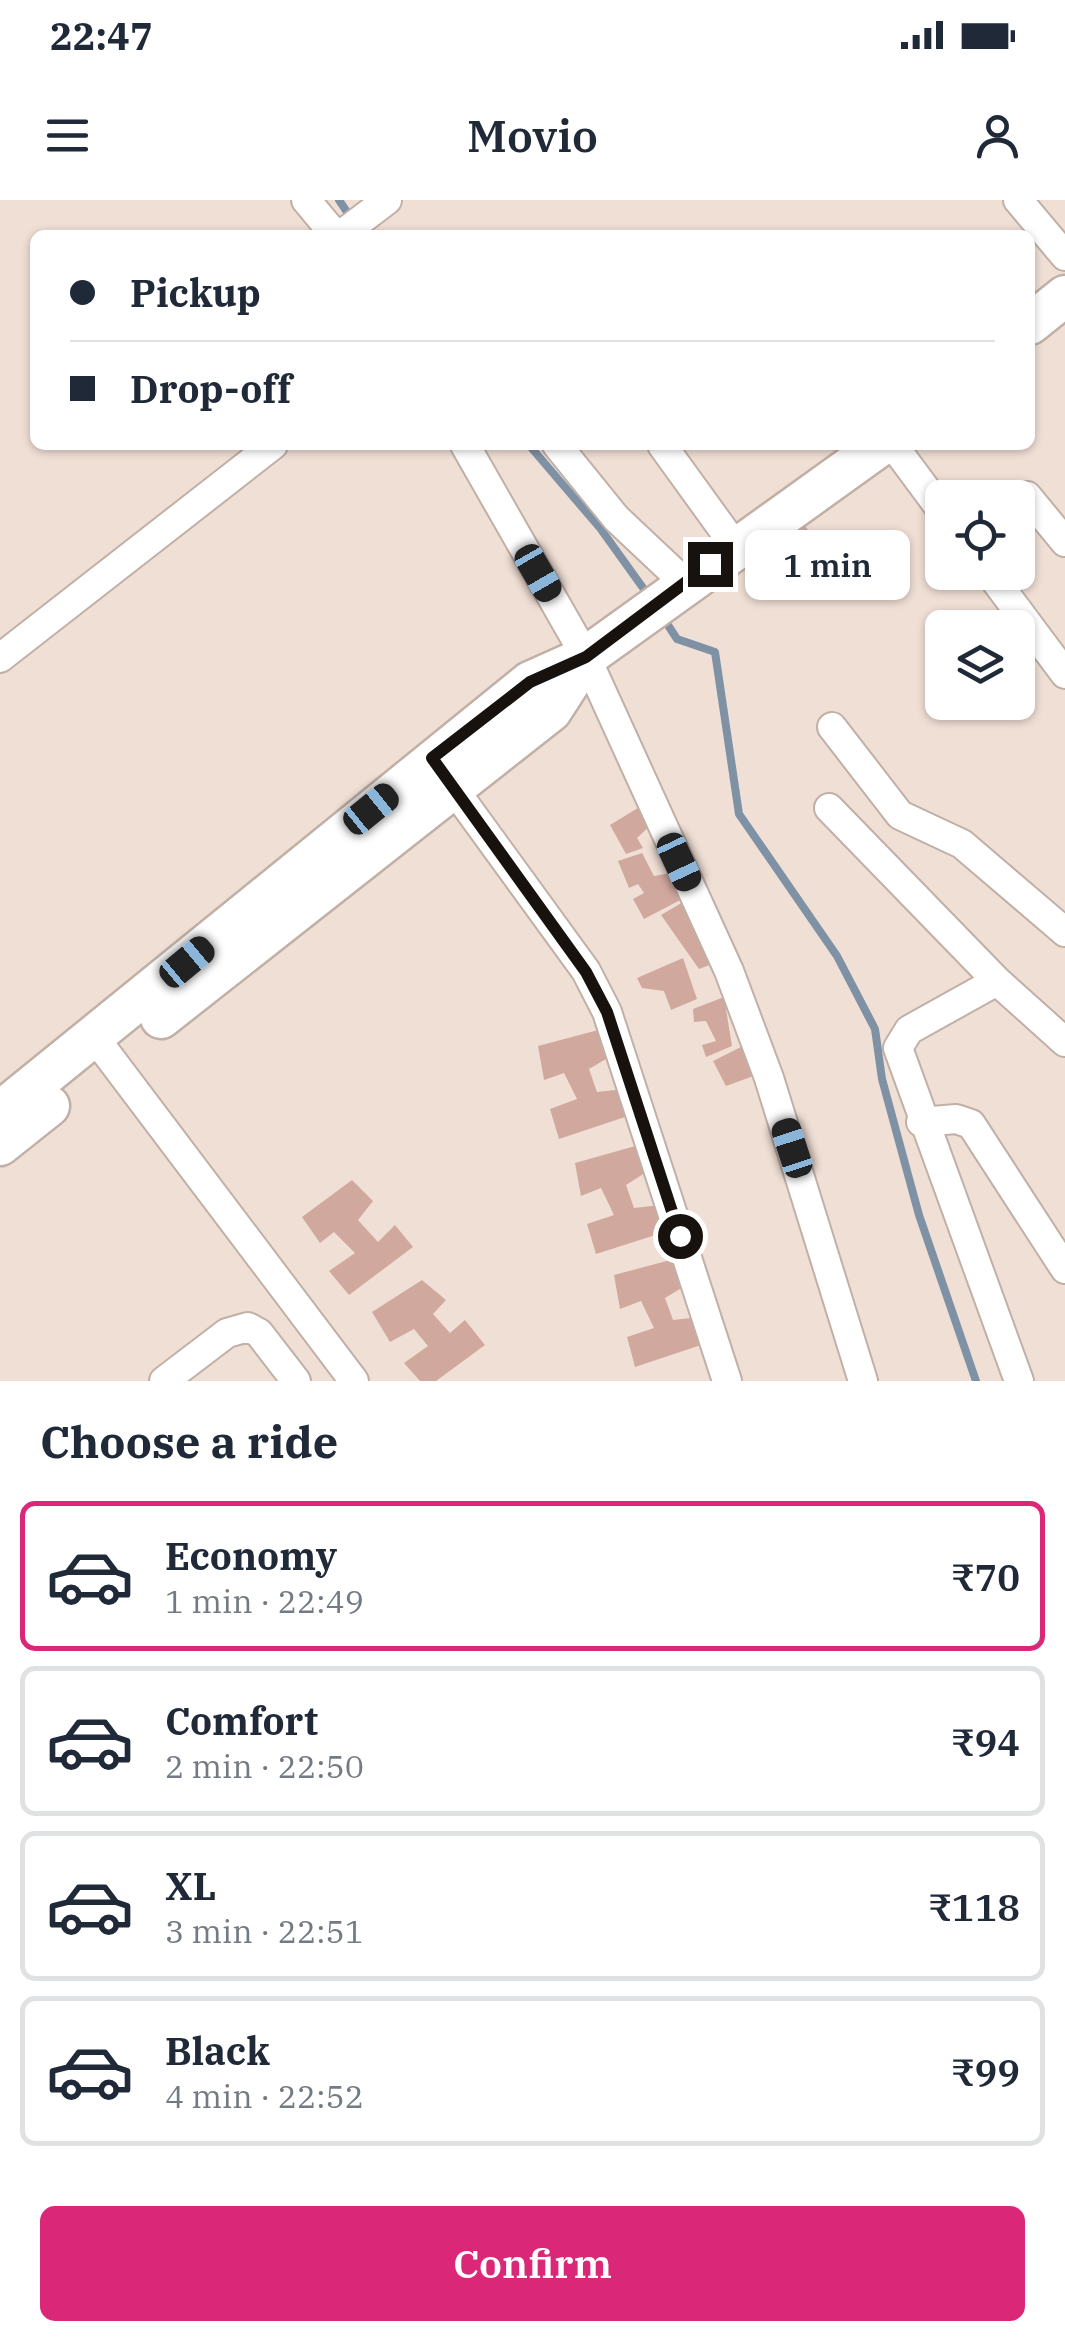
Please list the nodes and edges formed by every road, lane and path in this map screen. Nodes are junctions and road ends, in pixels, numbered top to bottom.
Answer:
1 (306, 200) edge
2 (1018, 200) edge
3 (382, 204) edge
4 (341, 230) edge
5 (346, 230) edge
6 (1065, 256) edge
7 (268, 450) edge
8 (467, 450) edge
9 (561, 450) edge
10 (666, 450) edge
11 (897, 450) edge
12 (860, 451) edge
13 (925, 487) edge
14 (1035, 506) edge
15 (1065, 542) edge
16 (735, 546) junction
17 (681, 586) junction
18 (1002, 590) edge
19 (586, 657) junction
20 (0, 658) edge
21 (1065, 674) edge
22 (832, 727) dead end
23 (443, 773) junction
24 (829, 808) dead end
25 (1065, 932) edge
26 (997, 981) junction
27 (1065, 1042) edge
28 (102, 1048) junction
29 (0, 1112) edge
30 (921, 1122) junction
31 (0, 1145) edge
32 (1065, 1269) edge
33 (164, 1381) edge
34 (296, 1381) edge
35 (354, 1381) edge
36 (726, 1381) edge
37 (862, 1381) edge
38 (1020, 1381) edge

1 - 4 street
2 - 6 street
3 - 5 street
7 - 20 street
8 - 19 street
9 - 17 street
10 - 16 street
11 - 13 street
12 - 16 street
14 - 15 street
16 - 17 street
17 - 19 street
18 - 21 street
19 - 23 street
19 - 37 street
22 - 25 street
23 - 28 street
23 - 36 street
24 - 26 street
26 - 27 street
26 - 30 street
28 - 29 street
28 - 31 street
28 - 35 street
30 - 32 street
30 - 38 street
33 - 34 street

